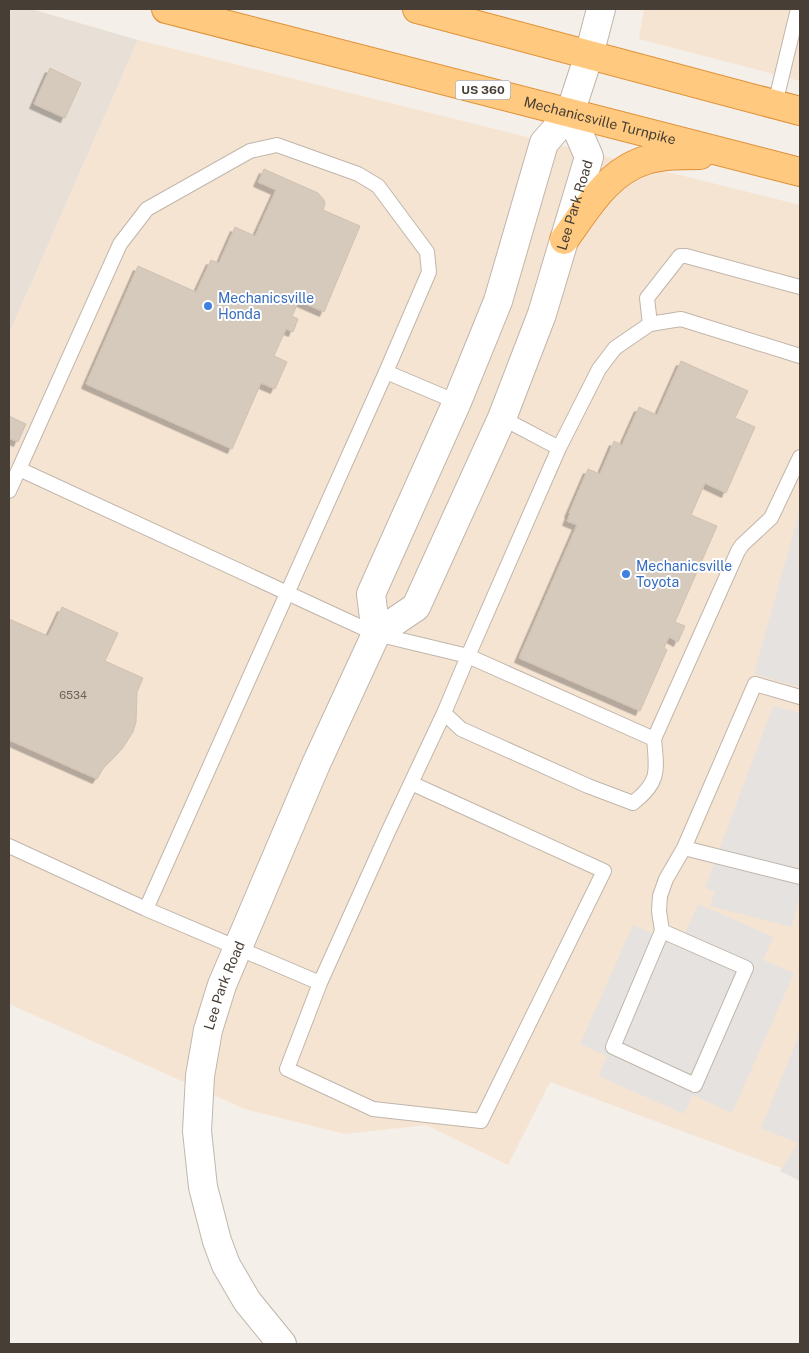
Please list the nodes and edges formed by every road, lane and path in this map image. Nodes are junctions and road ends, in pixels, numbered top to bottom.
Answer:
1 (166, 9) edge
2 (417, 9) edge
3 (601, 9) edge
4 (798, 9) edge
5 (589, 55) junction
6 (788, 107) edge
7 (570, 113) junction
8 (729, 154) junction
9 (800, 172) edge
10 (564, 240) junction
11 (800, 287) edge
12 (650, 324) junction
13 (800, 356) edge
14 (386, 372) junction
15 (457, 402) junction
16 (502, 418) junction
17 (560, 448) junction
18 (800, 457) edge
19 (19, 470) junction
20 (9, 491) edge
21 (287, 593) junction
22 (376, 634) junction
23 (468, 656) junction
24 (800, 697) edge
25 (444, 714) junction
26 (654, 739) junction
27 (411, 783) junction
28 (9, 846) edge
29 (684, 848) junction
30 (800, 877) edge
31 (146, 908) junction
32 (662, 931) junction
33 (237, 949) junction
34 (320, 983) junction
35 (282, 1344) edge

1 - 7 highway, Mechanicsville Turnpike / US 360
2 - 5 highway
3 - 5 street
4 - 6 lane
5 - 6 highway
5 - 7 street
7 - 8 highway, Mechanicsville Turnpike / US 360
7 - 10 street, Lee Park Road
7 - 15 street
8 - 9 highway, Mechanicsville Turnpike / US 360
8 - 10 highway
10 - 16 street, Lee Park Road
11 - 12 lane
12 - 13 lane
12 - 17 lane
14 - 15 lane
14 - 19 lane
14 - 21 lane
15 - 22 street
16 - 17 lane
16 - 22 street, Lee Park Road
17 - 23 lane
18 - 26 lane
19 - 20 lane
19 - 21 lane
21 - 22 lane
21 - 31 lane
22 - 23 lane
22 - 33 street, Lee Park Road
23 - 25 lane
23 - 26 lane
24 - 29 lane
25 - 26 lane
25 - 27 lane
27 - 34 lane
27 - 34 lane
28 - 31 lane
29 - 30 lane
29 - 32 lane
31 - 33 lane
32 - 32 lane
33 - 34 lane
33 - 35 street, Lee Park Road

